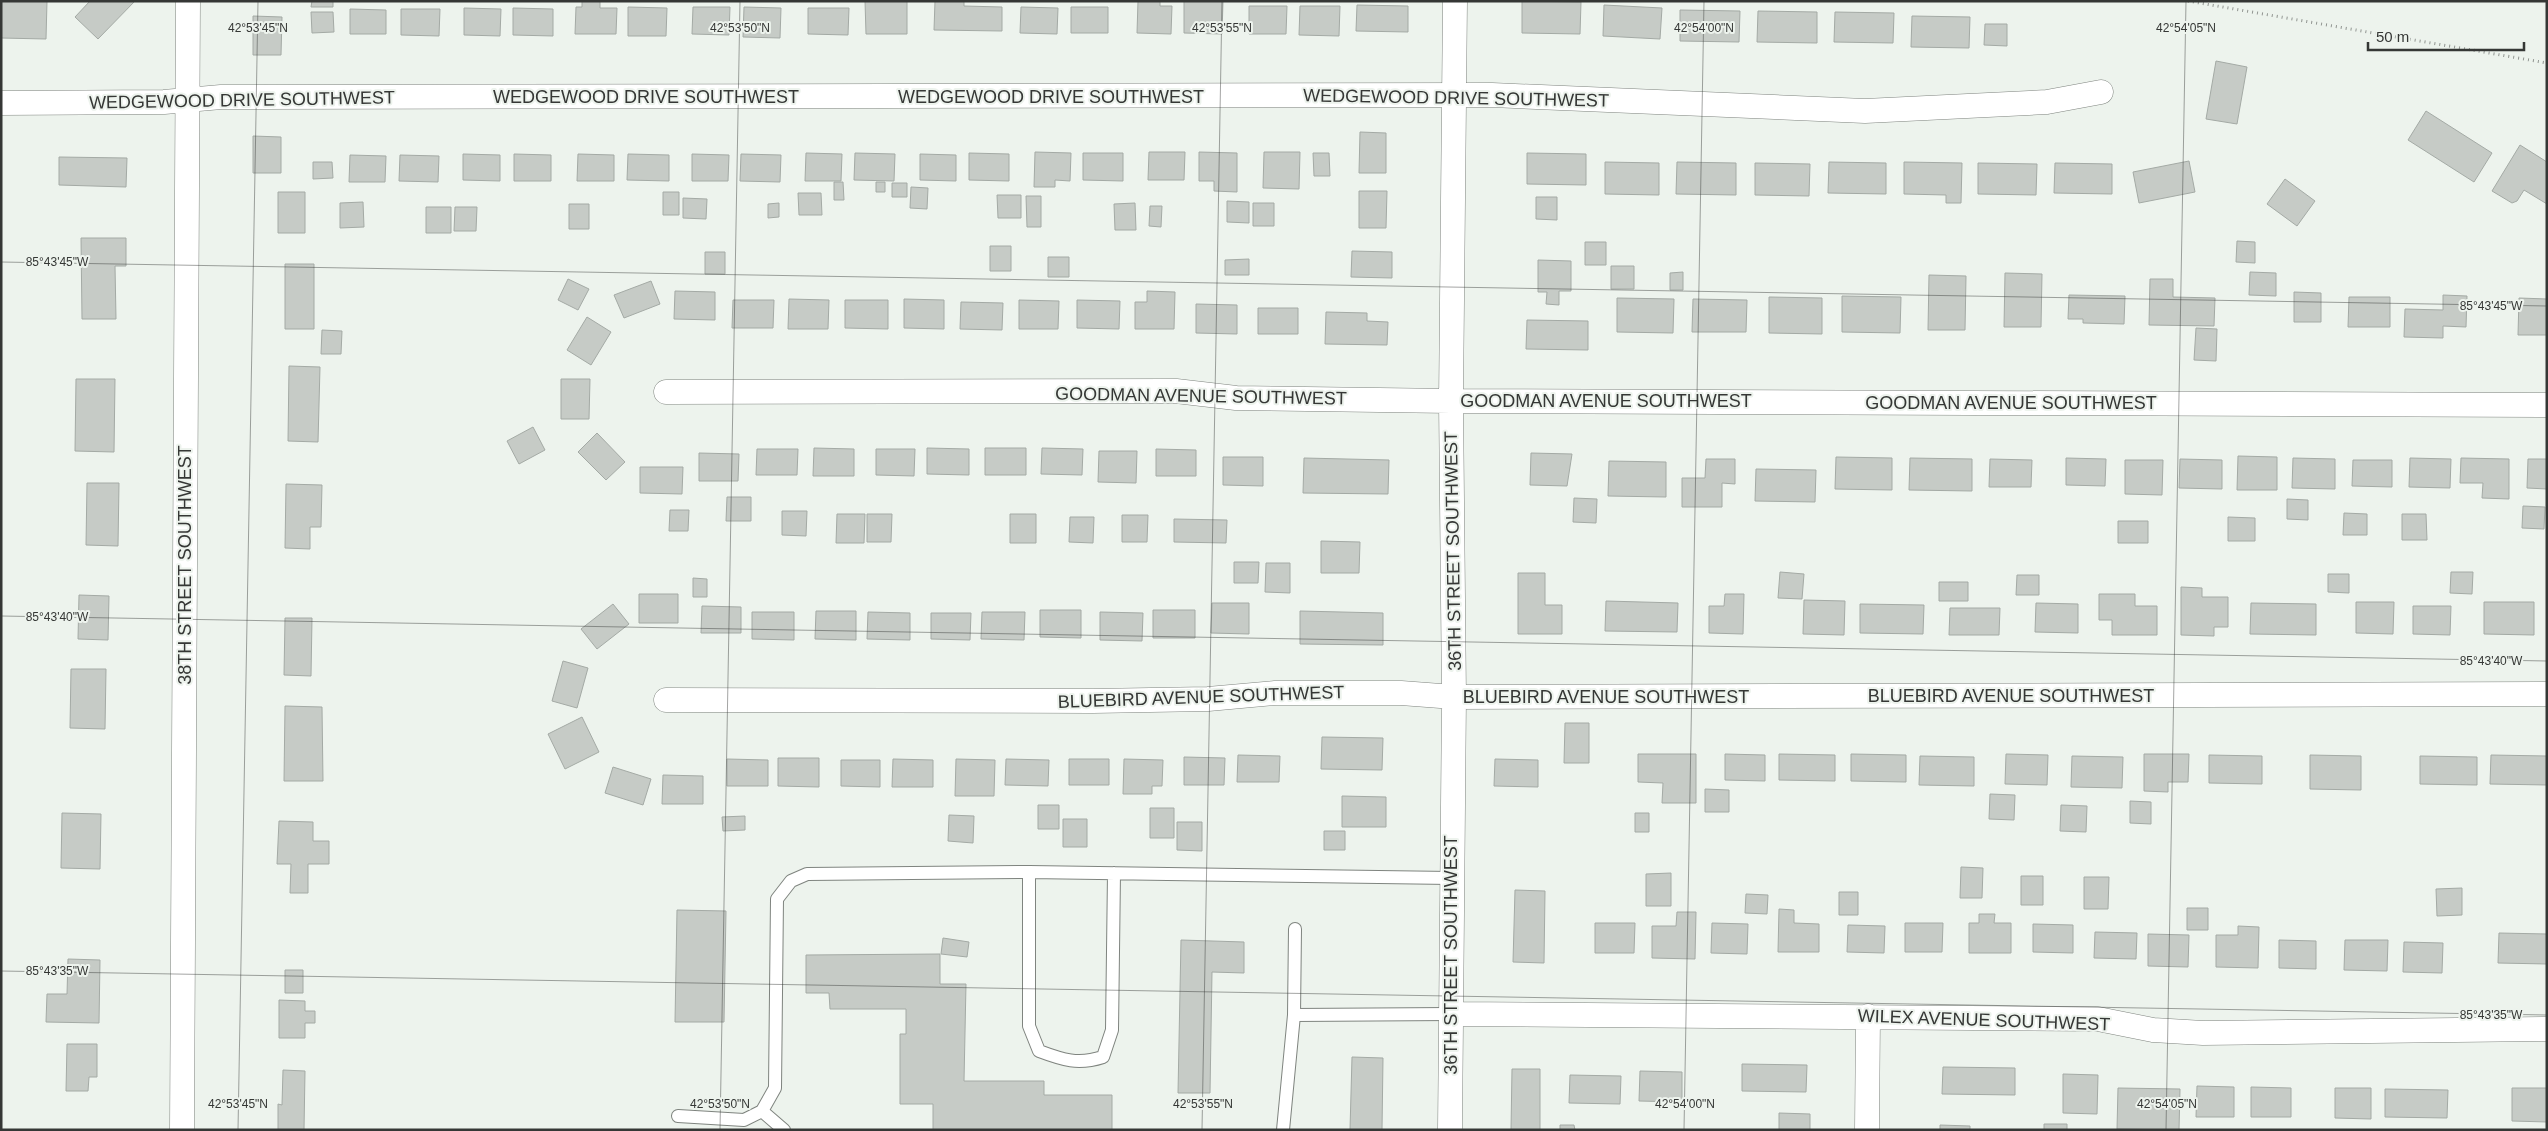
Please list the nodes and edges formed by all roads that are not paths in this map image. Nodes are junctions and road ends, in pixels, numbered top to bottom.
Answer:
1 (188, 1) edge
2 (1455, 1) edge
3 (2100, 92) dead end
4 (1454, 96) junction
5 (187, 102) junction
6 (1, 103) edge
7 (666, 392) dead end
8 (1451, 401) junction
9 (2547, 404) edge
10 (2547, 694) edge
11 (1454, 697) junction
12 (666, 700) dead end
13 (1029, 872) junction
14 (1114, 873) junction
15 (1451, 878) junction
16 (1295, 929) dead end
17 (1451, 1014) junction
18 (1294, 1015) junction
19 (1868, 1016) junction
20 (2547, 1029) edge
21 (762, 1111) junction
22 (678, 1116) dead end
23 (182, 1130) edge
24 (784, 1130) edge
25 (1283, 1130) edge
26 (1450, 1130) edge
27 (1867, 1130) edge

1 - 5 street, 38TH STREET SOUTHWEST
2 - 4 street, 36TH STREET SOUTHWEST
3 - 4 street, WEDGEWOOD DRIVE SOUTHWEST
4 - 5 street, WEDGEWOOD DRIVE SOUTHWEST
4 - 8 street, 36TH STREET SOUTHWEST
5 - 6 street, WEDGEWOOD DRIVE SOUTHWEST
5 - 23 street, 38TH STREET SOUTHWEST
7 - 8 street, GOODMAN AVENUE SOUTHWEST
8 - 9 street, GOODMAN AVENUE SOUTHWEST
8 - 11 street, 36TH STREET SOUTHWEST
10 - 11 street, BLUEBIRD AVENUE SOUTHWEST
11 - 12 street, BLUEBIRD AVENUE SOUTHWEST
11 - 15 street, 36TH STREET SOUTHWEST
13 - 14 lane
13 - 14 lane
13 - 21 lane
14 - 15 lane
15 - 17 street, 36TH STREET SOUTHWEST
16 - 18 lane
17 - 18 lane
17 - 19 street, WILEX AVENUE SOUTHWEST
17 - 26 street, 36TH STREET SOUTHWEST
18 - 25 lane
19 - 20 street, WILEX AVENUE SOUTHWEST
19 - 27 street
21 - 22 lane
21 - 24 lane

